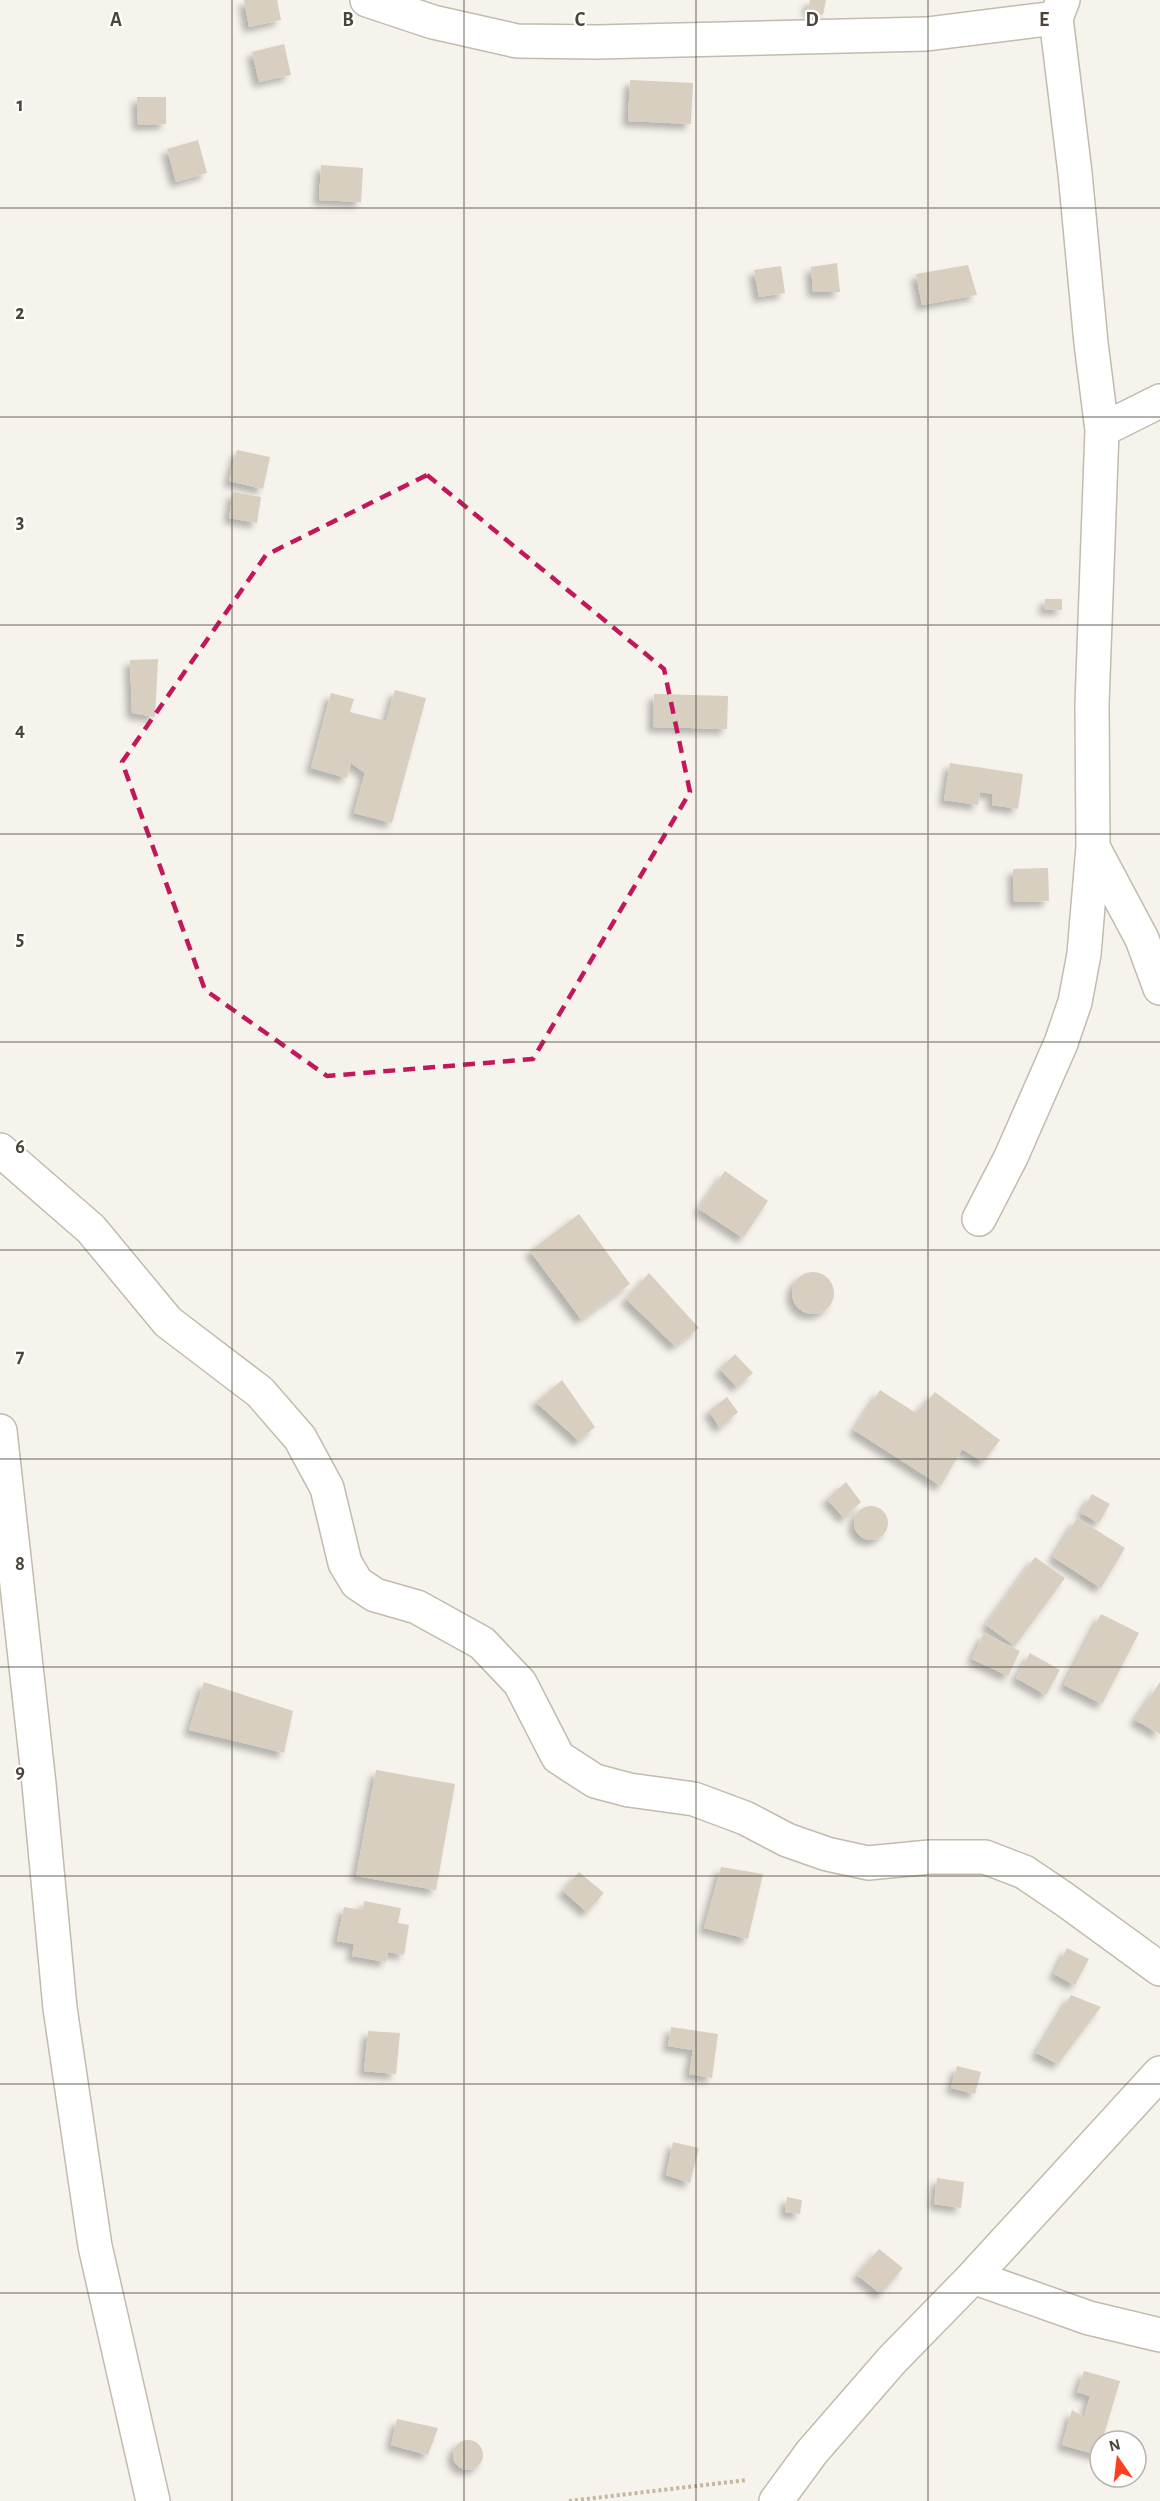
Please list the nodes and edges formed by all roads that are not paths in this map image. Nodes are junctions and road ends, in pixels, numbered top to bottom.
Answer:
1 (367, 0) edge
2 (1059, 9) edge
3 (1160, 401) edge
4 (1102, 430) junction
5 (1093, 847) junction
6 (1160, 988) edge
7 (0, 1150) edge
8 (979, 1219) dead end
9 (0, 1431) edge
10 (1160, 1969) edge
11 (1160, 2073) edge
12 (973, 2277) junction
13 (1160, 2336) edge
14 (153, 2501) edge
15 (776, 2501) edge

1 - 2 street
2 - 4 street
3 - 4 street
4 - 5 street
5 - 6 street
5 - 8 street
7 - 10 street
9 - 14 street
11 - 12 street
12 - 13 street
12 - 15 street

